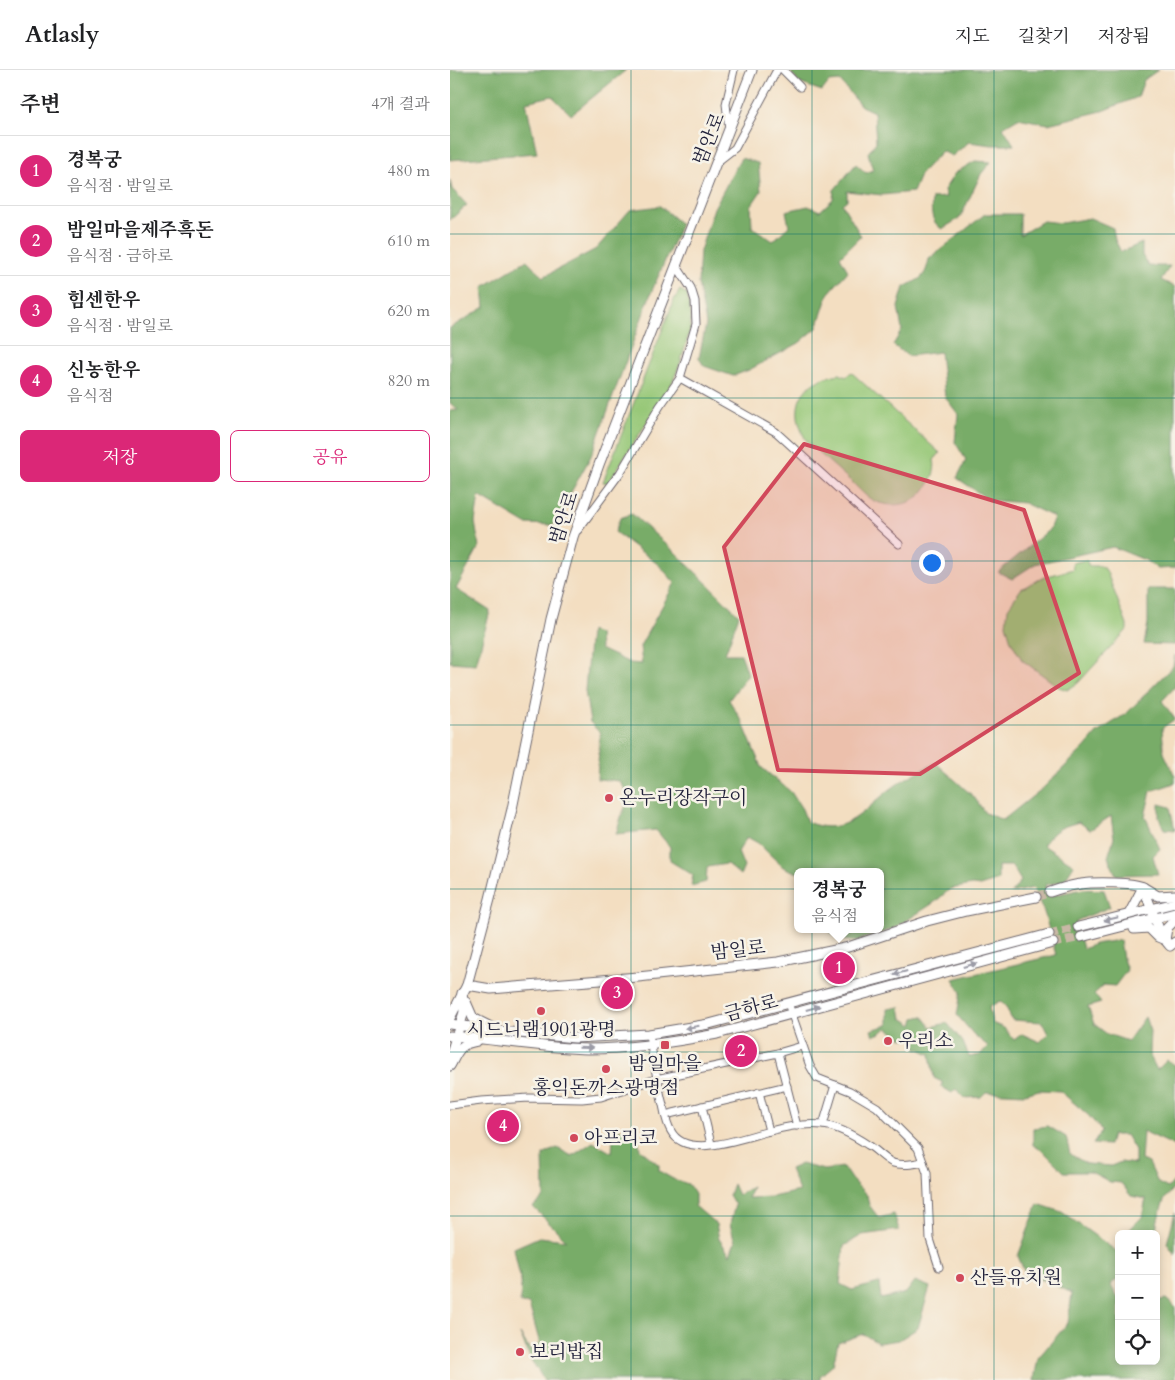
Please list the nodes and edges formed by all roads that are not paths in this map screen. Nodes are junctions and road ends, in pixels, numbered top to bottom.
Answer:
1 (734, 70) edge
2 (752, 70) edge
3 (777, 70) edge
4 (784, 70) edge
5 (800, 87) dead end
6 (729, 132) junction
7 (717, 162) junction
8 (676, 265) junction
9 (680, 378) junction
10 (573, 537) junction
11 (899, 544) dead end
12 (1144, 887) junction
13 (1050, 892) tunnel mouth
14 (1175, 895) edge
15 (1036, 897) tunnel mouth
16 (1175, 903) edge
17 (1152, 909) junction
18 (1175, 913) edge
19 (1130, 914) junction
20 (1156, 918) junction
21 (1175, 920) edge
22 (1078, 927) tunnel mouth
23 (1107, 930) junction
24 (1049, 934) tunnel mouth
25 (1081, 937) tunnel mouth
26 (1165, 940) junction
27 (1175, 942) edge
28 (1053, 943) tunnel mouth
29 (465, 989) junction
30 (450, 1001) edge
31 (788, 1003) junction
32 (791, 1014) junction
33 (450, 1018) edge
34 (450, 1024) edge
35 (460, 1025) junction
36 (498, 1031) junction
37 (649, 1034) junction
38 (453, 1036) edge
39 (482, 1040) junction
40 (651, 1045) junction
41 (802, 1046) junction
42 (778, 1053) junction
43 (450, 1056) edge
44 (450, 1066) edge
45 (656, 1079) junction
46 (835, 1085) junction
47 (787, 1086) junction
48 (760, 1092) junction
49 (450, 1105) edge
50 (702, 1106) junction
51 (665, 1114) junction
52 (823, 1125) junction
53 (797, 1126) junction
54 (769, 1131) junction
55 (710, 1144) junction
56 (923, 1162) junction
57 (939, 1267) dead end

1 - 6 street
2 - 6 main road, 범안로
3 - 7 street
4 - 5 street
6 - 7 main road, 범안로
7 - 8 main road, 범안로
8 - 9 street
8 - 10 main road, 범안로
9 - 10 street
9 - 11 street
10 - 29 main road, 범안로
12 - 13 main road
12 - 14 main road
12 - 17 main road
12 - 19 main road
15 - 29 main road, 밤일로
16 - 17 main road
17 - 19 main road
17 - 20 main road
18 - 20 main road
19 -> 22 main road
20 - 23 main road
20 - 26 main road
21 - 26 main road
23 - 25 main road
23 - 26 main road
24 -> 31 main road, 금하로
26 - 27 main road
32 -> 28 main road, 금하로
29 - 30 main road
29 - 33 main road, 범안로
29 - 35 main road, 범안로
29 - 36 main road
31 - 32 street
31 -> 37 main road, 금하로
32 - 40 main road, 금하로
32 - 41 street
34 - 35 main road, 금하로
35 - 36 main road, 금하로
35 - 38 main road, 범안로
36 - 37 main road, 금하로
37 - 40 street
38 - 39 main road, 금하로
38 - 43 main road, 범안로
39 -> 40 main road, 금하로
39 - 44 main road
40 - 45 street
41 - 42 street
41 - 46 street
42 - 45 street
42 - 47 street
45 - 49 street
45 - 51 street
46 - 52 street
46 - 56 street
47 - 48 street
47 - 53 street
48 - 50 street
48 - 54 street
50 - 51 street
50 - 55 street
51 - 55 street
52 - 53 street
52 - 56 street
53 - 54 street
54 - 55 street
56 - 57 street

